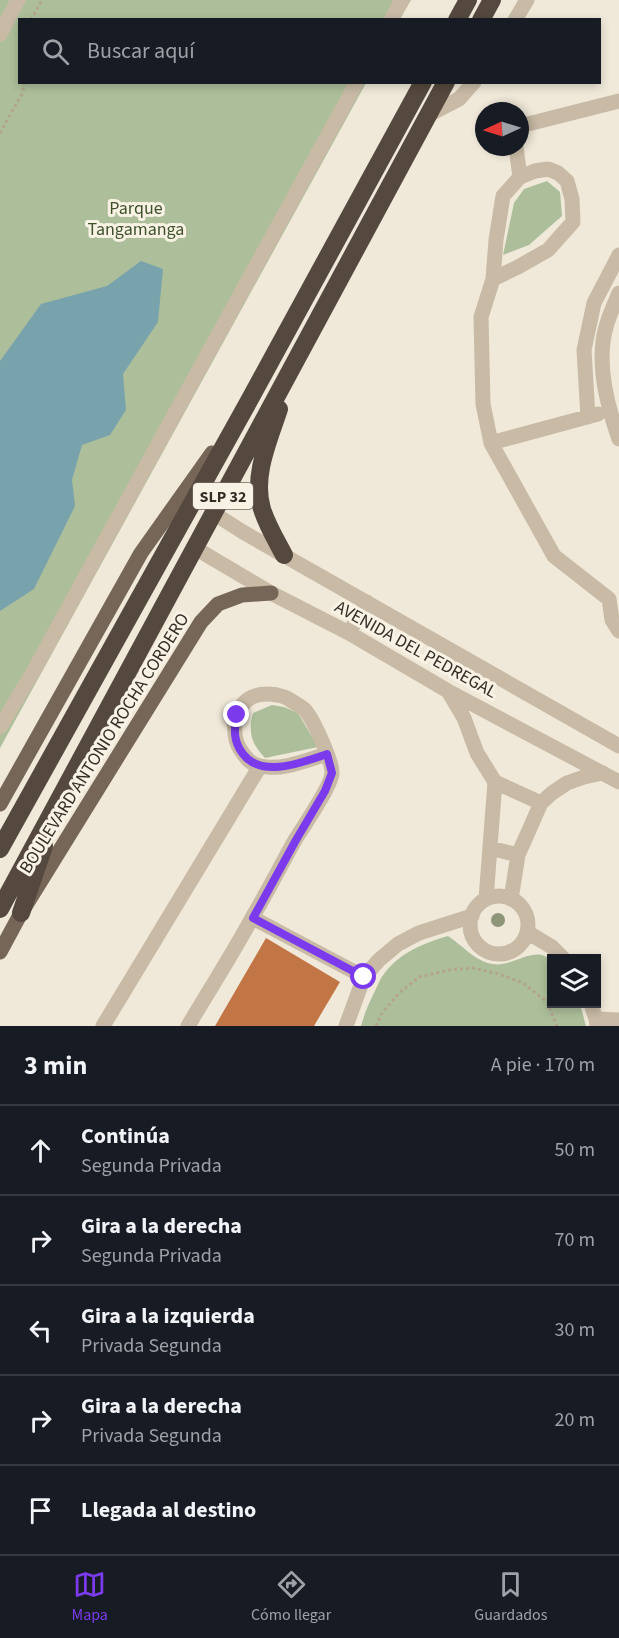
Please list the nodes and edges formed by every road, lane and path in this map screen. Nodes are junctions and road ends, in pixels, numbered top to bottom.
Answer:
1 (18, 0) edge
2 (42, 0) edge
3 (402, 0) edge
4 (468, 0) edge
5 (492, 0) edge
6 (527, 0) edge
7 (32, 18) edge
8 (392, 18) edge
9 (458, 18) edge
10 (482, 18) edge
11 (516, 18) edge
12 (0, 34) edge
13 (24, 84) edge
14 (356, 84) edge
15 (422, 84) edge
16 (445, 84) edge
17 (472, 84) edge
18 (619, 101) edge
19 (428, 115) junction
20 (529, 124) edge
21 (0, 133) edge
22 (517, 156) edge
23 (520, 177) junction
24 (619, 255) edge
25 (493, 279) junction
26 (619, 293) edge
27 (594, 303) junction
28 (614, 320) edge
29 (297, 359) junction
30 (250, 399) junction
31 (609, 411) junction
32 (588, 417) junction
33 (619, 439) edge
34 (491, 443) junction
35 (213, 513) junction
36 (195, 548) junction
37 (284, 555) junction
38 (271, 592) junction
39 (614, 598) edge
40 (366, 602) junction
41 (619, 631) edge
42 (349, 633) junction
43 (448, 691) junction
44 (0, 727) edge
45 (619, 746) edge
46 (327, 754) junction
47 (260, 766) junction
48 (603, 774) junction
49 (495, 782) junction
50 (619, 782) edge
51 (59, 801) junction
52 (541, 803) junction
53 (0, 804) edge
54 (490, 848) junction
55 (0, 849) edge
56 (518, 855) junction
57 (486, 899) junction
58 (511, 899) junction
59 (0, 909) edge
60 (21, 913) junction
61 (472, 916) junction
62 (253, 918) junction
63 (527, 932) junction
64 (0, 952) edge
65 (559, 954) edge
66 (364, 977) junction
67 (619, 1020) edge
68 (596, 1022) edge
69 (103, 1026) edge
70 (188, 1026) edge
71 (346, 1026) edge
72 (376, 1026) edge
73 (557, 1026) edge

1 - 12 street
2 - 7 path
3 - 8 street
4 - 9 highway
5 - 10 highway
6 - 11 street
13 - 21 path
14 - 44 street
15 - 30 highway, SLP 32
16 - 19 highway, SLP 32
17 - 19 street
18 - 20 street
19 - 29 highway, SLP 32
22 - 23 street
23 - 25 street
23 - 25 street
24 - 27 street
25 - 34 street
26 - 28 street
27 - 28 street
27 - 32 street
28 - 31 street
29 - 35 highway, SLP 32
29 - 37 highway
30 - 53 main road
30 - 55 highway, SLP 32
31 - 32 street
31 - 33 street
32 - 34 street
34 - 39 street
35 - 36 highway, SLP 32
35 - 37 street, AVENIDA DEL PEDREGAL
36 - 38 street, AVENIDA DEL PEDREGAL
36 - 51 highway, SLP 32
37 - 40 street, AVENIDA DEL PEDREGAL
38 - 42 street, AVENIDA DEL PEDREGAL
38 - 60 main road, BOULEVARD ANTONIO ROCHA CORDERO
39 - 41 street
40 - 42 street
40 - 45 street, AVENIDA DEL PEDREGAL
42 - 43 street, AVENIDA DEL PEDREGAL
43 - 48 street, AVENIDA DEL PEDREGAL
43 - 49 street
46 - 47 street
46 - 47 street
46 - 62 street
47 - 69 street
48 - 50 street, AVENIDA DEL PEDREGAL
48 - 52 street
49 - 52 street
49 - 54 street
51 - 59 highway, SLP 32
51 - 60 highway
52 - 56 street
54 - 56 street
54 - 57 street
56 - 58 street
57 - 58 street
57 - 61 street
58 - 63 street
60 - 64 main road, BOULEVARD ANTONIO ROCHA CORDERO
61 - 63 street
61 - 66 street
62 - 66 street
62 - 70 street
63 - 65 street
66 - 71 street
67 - 68 street
72 - 73 path

